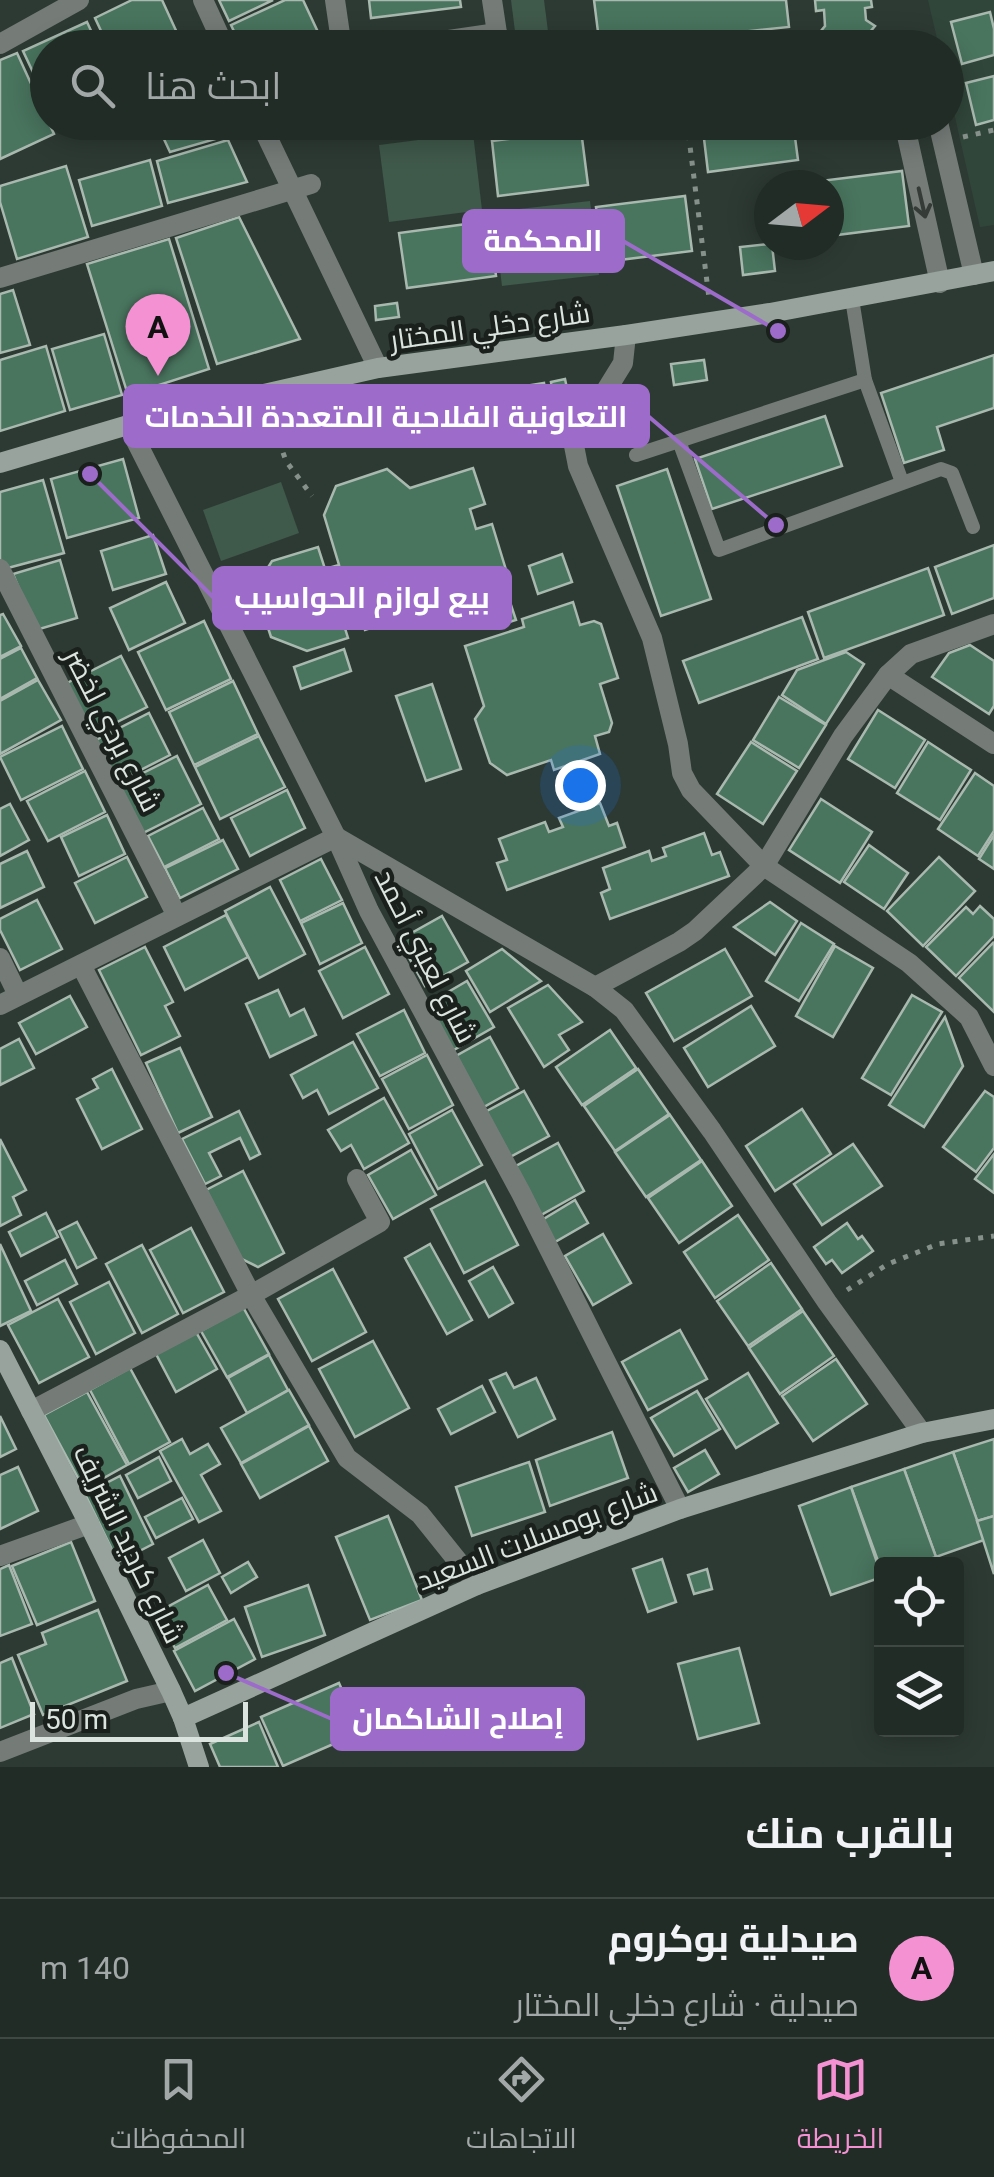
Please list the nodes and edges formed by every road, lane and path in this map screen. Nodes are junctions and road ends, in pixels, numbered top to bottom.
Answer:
1 (79, 0) edge
2 (203, 0) edge
3 (335, 0) edge
4 (492, 0) edge
5 (217, 30) edge
6 (339, 30) edge
7 (496, 30) edge
8 (0, 44) edge
9 (272, 140) edge
10 (689, 140) edge
11 (908, 140) edge
12 (943, 140) edge
13 (301, 186) junction
14 (984, 273) edge
15 (0, 278) edge
16 (940, 283) junction
17 (852, 299) junction
18 (712, 322) junction
19 (626, 335) junction
20 (378, 368) junction
21 (864, 380) junction
22 (274, 424) dead end
23 (128, 425) junction
24 (679, 441) junction
25 (636, 455) dead end
26 (0, 463) edge
27 (902, 482) junction
28 (312, 496) dead end
29 (974, 527) dead end
30 (0, 569) edge
31 (994, 624) edge
32 (888, 675) junction
33 (994, 744) edge
34 (336, 836) junction
35 (764, 866) junction
36 (177, 916) junction
37 (0, 958) edge
38 (81, 965) junction
39 (595, 987) junction
40 (9, 1000) edge
41 (994, 1066) edge
42 (357, 1179) dead end
43 (994, 1236) edge
44 (251, 1295) junction
45 (827, 1302) junction
46 (0, 1350) edge
47 (31, 1411) junction
48 (994, 1420) edge
49 (922, 1433) junction
50 (680, 1509) junction
51 (90, 1524) junction
52 (0, 1556) edge
53 (477, 1585) junction
54 (171, 1691) junction
55 (183, 1718) junction
56 (0, 1752) edge
57 (199, 1767) edge

1 - 8 street
2 - 5 street
3 - 6 street
4 - 7 street
9 - 13 street
10 - 18 path
11 -> 16 street
12 - 14 street
13 - 15 street
13 - 20 street
14 - 16 street, شارع دخلي المختار
16 - 17 street, شارع دخلي المختار
17 - 18 street, شارع دخلي المختار
17 - 21 lane
18 - 19 street, شارع دخلي المختار
19 - 20 street, شارع دخلي المختار
19 - 35 street
20 - 23 street, شارع دخلي المختار
21 - 24 lane
21 - 27 lane
22 - 28 path
23 - 26 street, شارع دخلي المختار
23 - 34 street, شارع لعبني أحمد
24 - 25 lane
24 - 27 lane
27 - 29 lane
30 - 36 street, شارع بردي لخضر
31 - 32 street
32 - 33 street
32 - 35 street
34 - 36 street
34 - 39 street
34 - 50 street, شارع لعبني أحمد
35 - 39 street
35 - 41 street
36 - 38 street
37 - 40 street
38 - 40 street
38 - 44 street
39 - 45 street
42 - 44 street
43 - 45 path
44 - 47 street
44 - 53 street
45 - 49 street
46 - 47 street, شارع كرديد الشريف
47 - 51 street, شارع كرديد الشريف
48 - 49 street, شارع بومسلات السعيد
49 - 50 street, شارع بومسلات السعيد
50 - 53 street, شارع بومسلات السعيد
51 - 52 street
51 - 54 street, شارع كرديد الشريف
53 - 55 street, شارع بومسلات السعيد
54 - 55 street, شارع كرديد الشريف
54 - 56 street
55 - 57 street, شارع كرديد الشريف

